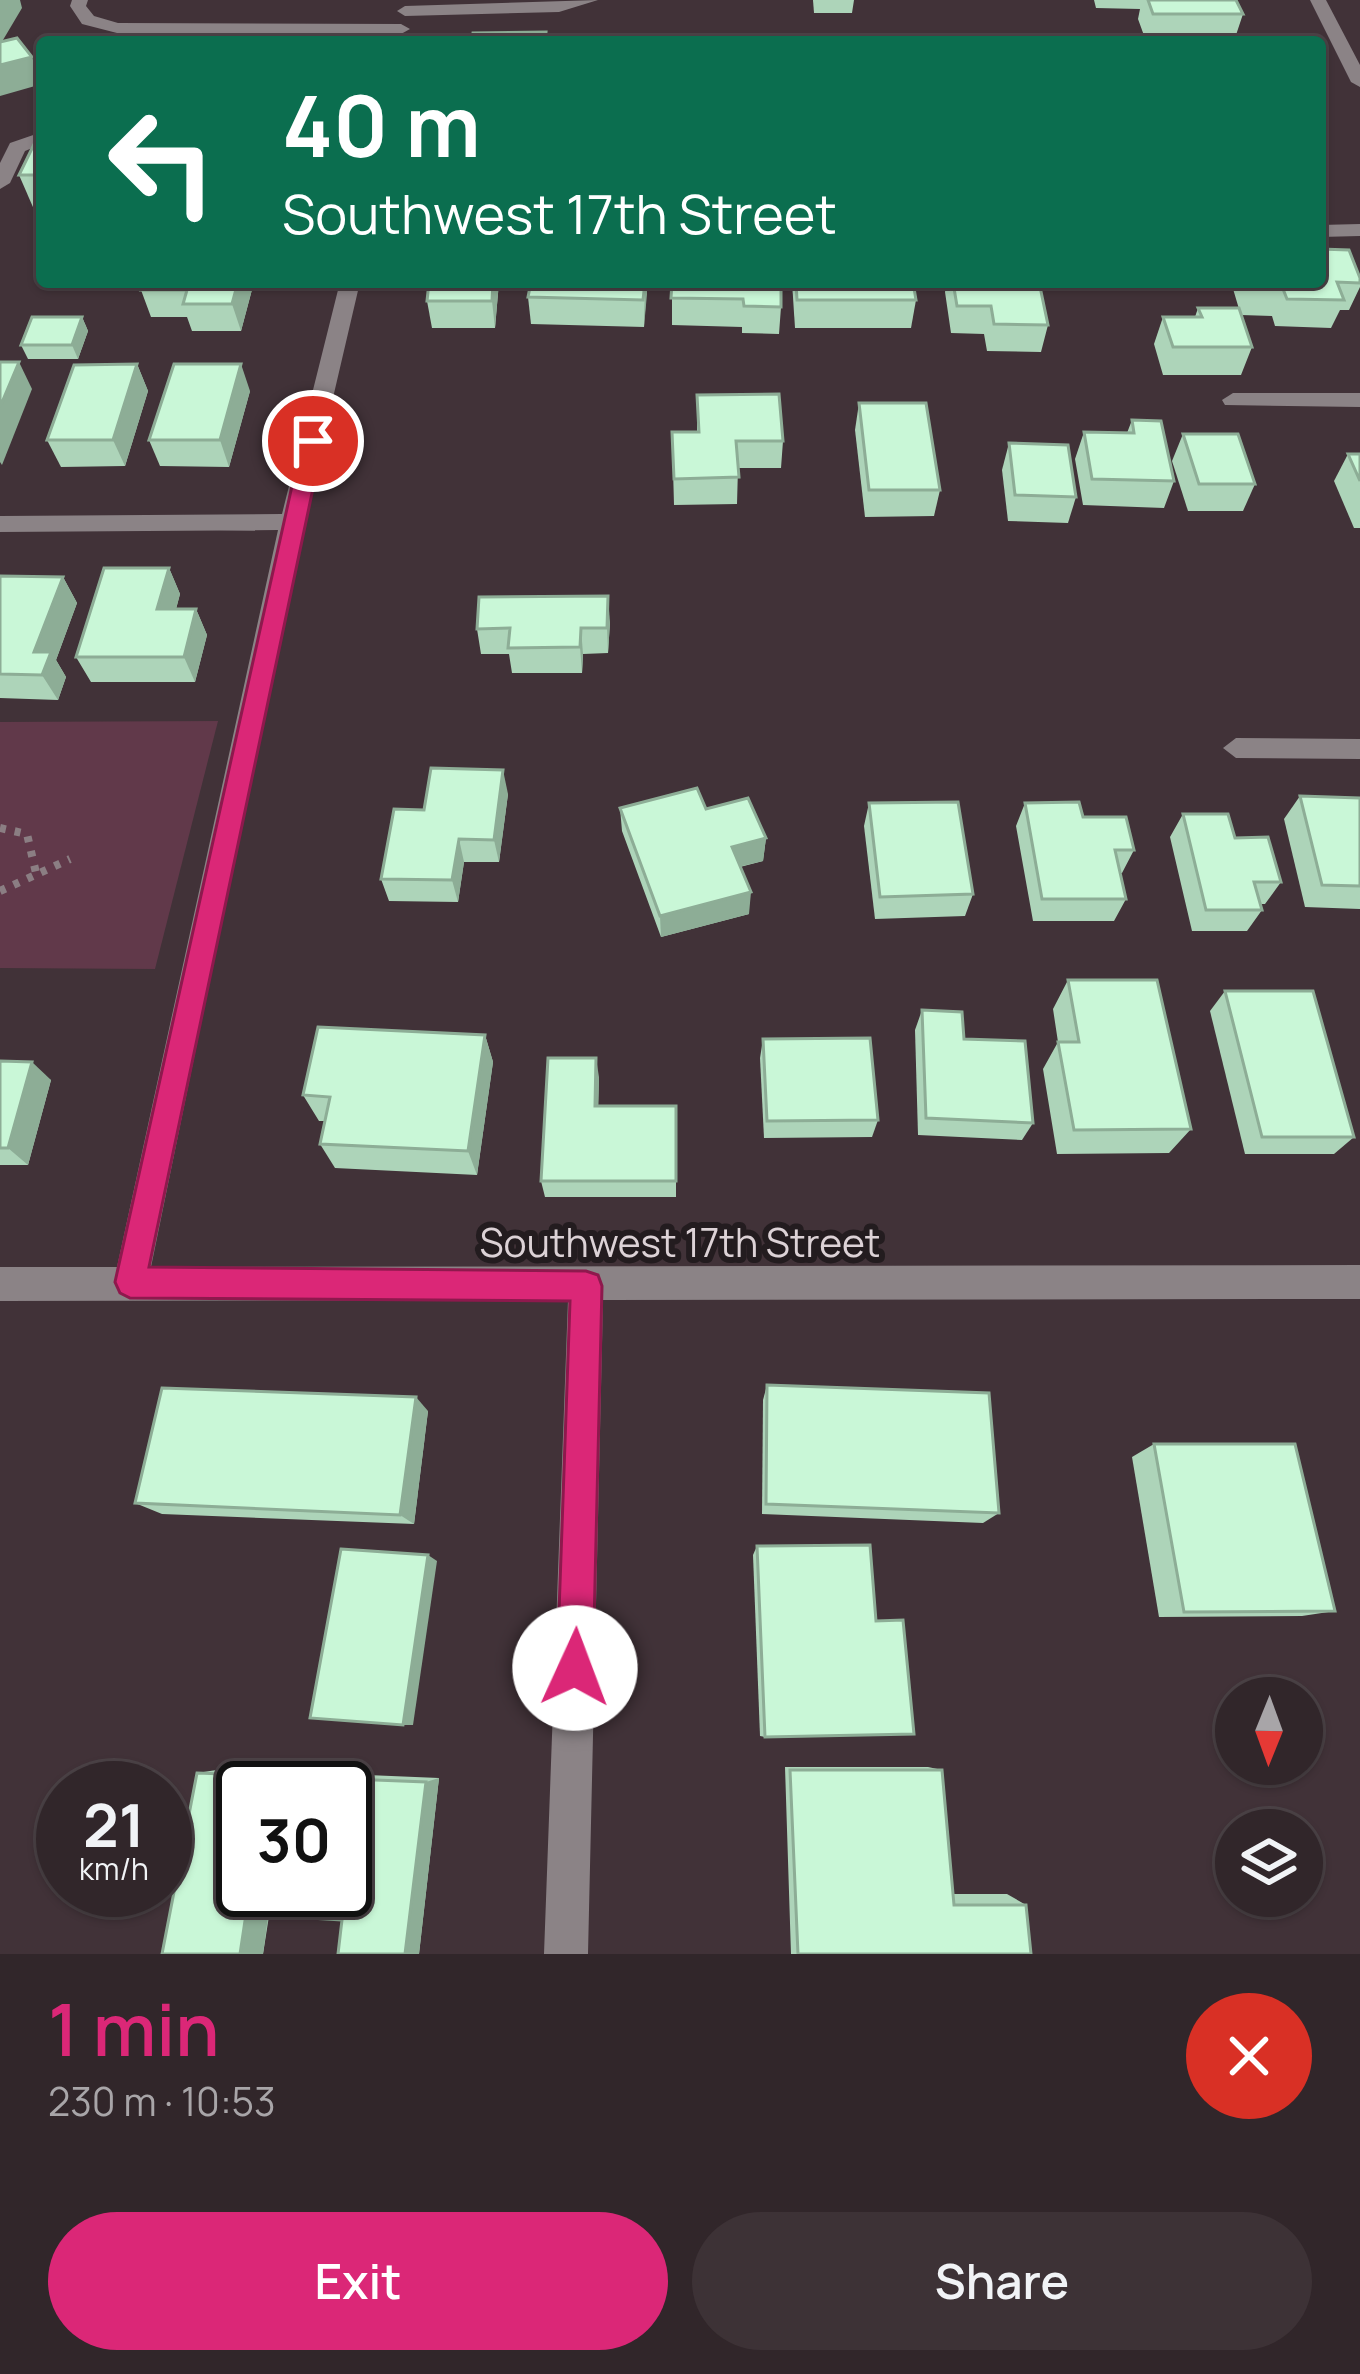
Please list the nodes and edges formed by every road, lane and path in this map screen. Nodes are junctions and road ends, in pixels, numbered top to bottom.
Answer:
1 (80, 0) edge
2 (590, 0) edge
3 (1318, 0) edge
4 (403, 21) edge
5 (1360, 82) edge
6 (36, 140) edge
7 (0, 183) edge
8 (1326, 230) edge
9 (1360, 230) edge
10 (349, 288) edge
11 (1233, 400) dead end
12 (1360, 400) edge
13 (292, 522) junction
14 (0, 524) edge
15 (1236, 748) dead end
16 (1360, 748) edge
17 (0, 828) edge
18 (70, 859) dead end
19 (36, 873) junction
20 (0, 891) edge
21 (130, 1282) junction
22 (1360, 1282) edge
23 (0, 1284) edge
24 (586, 1286) junction
25 (566, 1954) edge

1 - 4 street
2 - 4 street
3 - 5 street
6 - 7 street
8 - 9 street
10 - 13 street
11 - 12 street
13 - 14 street
13 - 21 street
15 - 16 street
17 - 19 path
18 - 19 path
19 - 20 path
21 - 23 street, Southwest 17th Street
21 - 24 street, Southwest 17th Street
22 - 24 street, Southwest 17th Street
24 - 25 street

